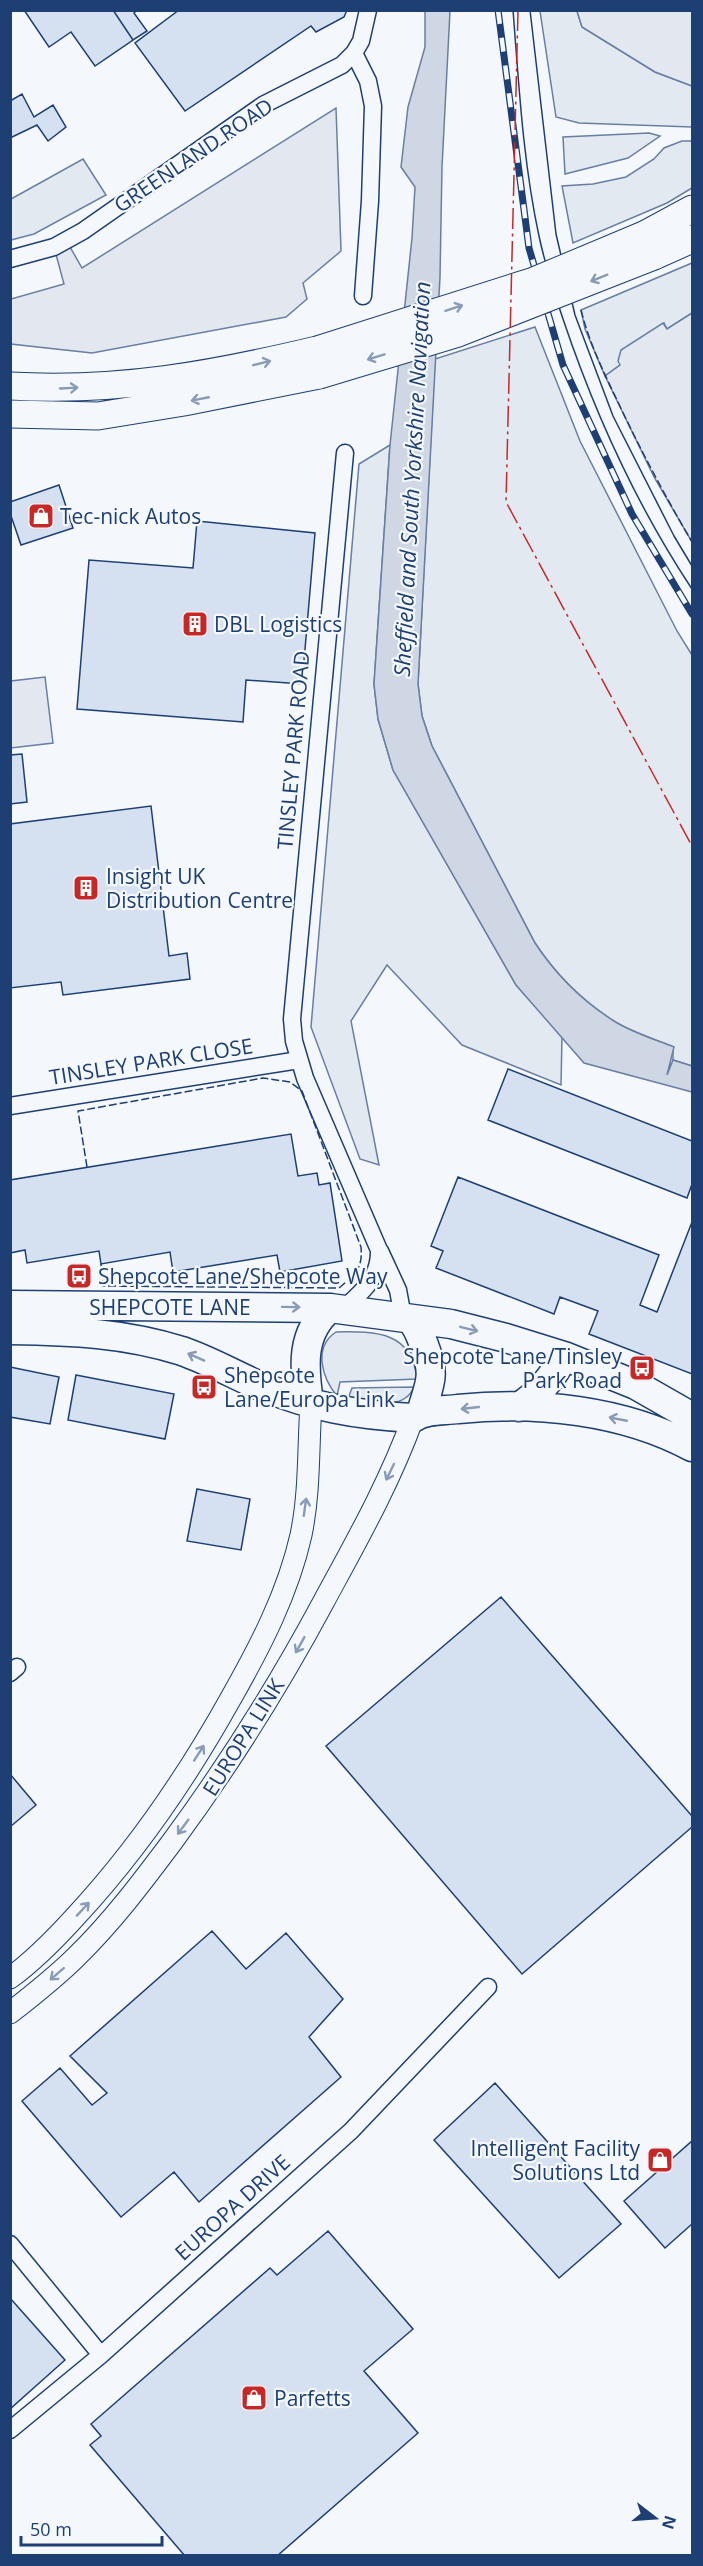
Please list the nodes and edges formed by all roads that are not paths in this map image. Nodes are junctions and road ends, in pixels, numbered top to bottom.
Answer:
1 (368, 10) edge
2 (354, 53) junction
3 (693, 209) edge
4 (693, 239) edge
5 (649, 245) junction
6 (10, 259) edge
7 (363, 296) dead end
8 (318, 362) junction
9 (10, 386) edge
10 (10, 414) edge
11 (345, 453) dead end
12 (299, 1060) junction
13 (10, 1106) edge
14 (379, 1250) junction
15 (336, 1308) junction
16 (21, 1318) edge
17 (407, 1318) junction
18 (564, 1356) junction
19 (310, 1403) junction
20 (519, 1407) junction
21 (417, 1416) junction
22 (693, 1417) edge
23 (693, 1447) edge
24 (10, 1978) edge
25 (488, 1987) dead end
26 (10, 2013) edge
27 (10, 2244) edge
28 (101, 2355) junction
29 (10, 2430) edge

1 - 2 street, GREENLAND ROAD
2 - 6 street, GREENLAND ROAD
2 - 7 street
3 - 5 main road
4 - 5 main road
5 - 8 main road, bridge
9 -> 8 main road
8 -> 10 main road
11 - 12 street, TINSLEY PARK ROAD
12 - 13 street, TINSLEY PARK CLOSE
12 - 14 street, TINSLEY PARK ROAD
14 - 15 street
14 - 17 street, TINSLEY PARK ROAD
16 -> 15 highway, SHEPCOTE LANE
15 - 17 highway, SHEPCOTE LANE
15 - 19 highway
19 -> 16 highway, SHEPCOTE LANE
17 -> 18 highway, SHEPCOTE LANE
17 - 21 highway
18 - 20 highway
18 - 22 highway, SHEPCOTE LANE
19 - 21 highway, SHEPCOTE LANE
24 -> 19 street, EUROPA LINK
20 -> 21 highway, SHEPCOTE LANE
23 -> 20 highway, SHEPCOTE LANE
21 -> 26 street, EUROPA LINK
25 - 28 street, EUROPA DRIVE
27 - 28 street
28 - 29 street, EUROPA DRIVE

